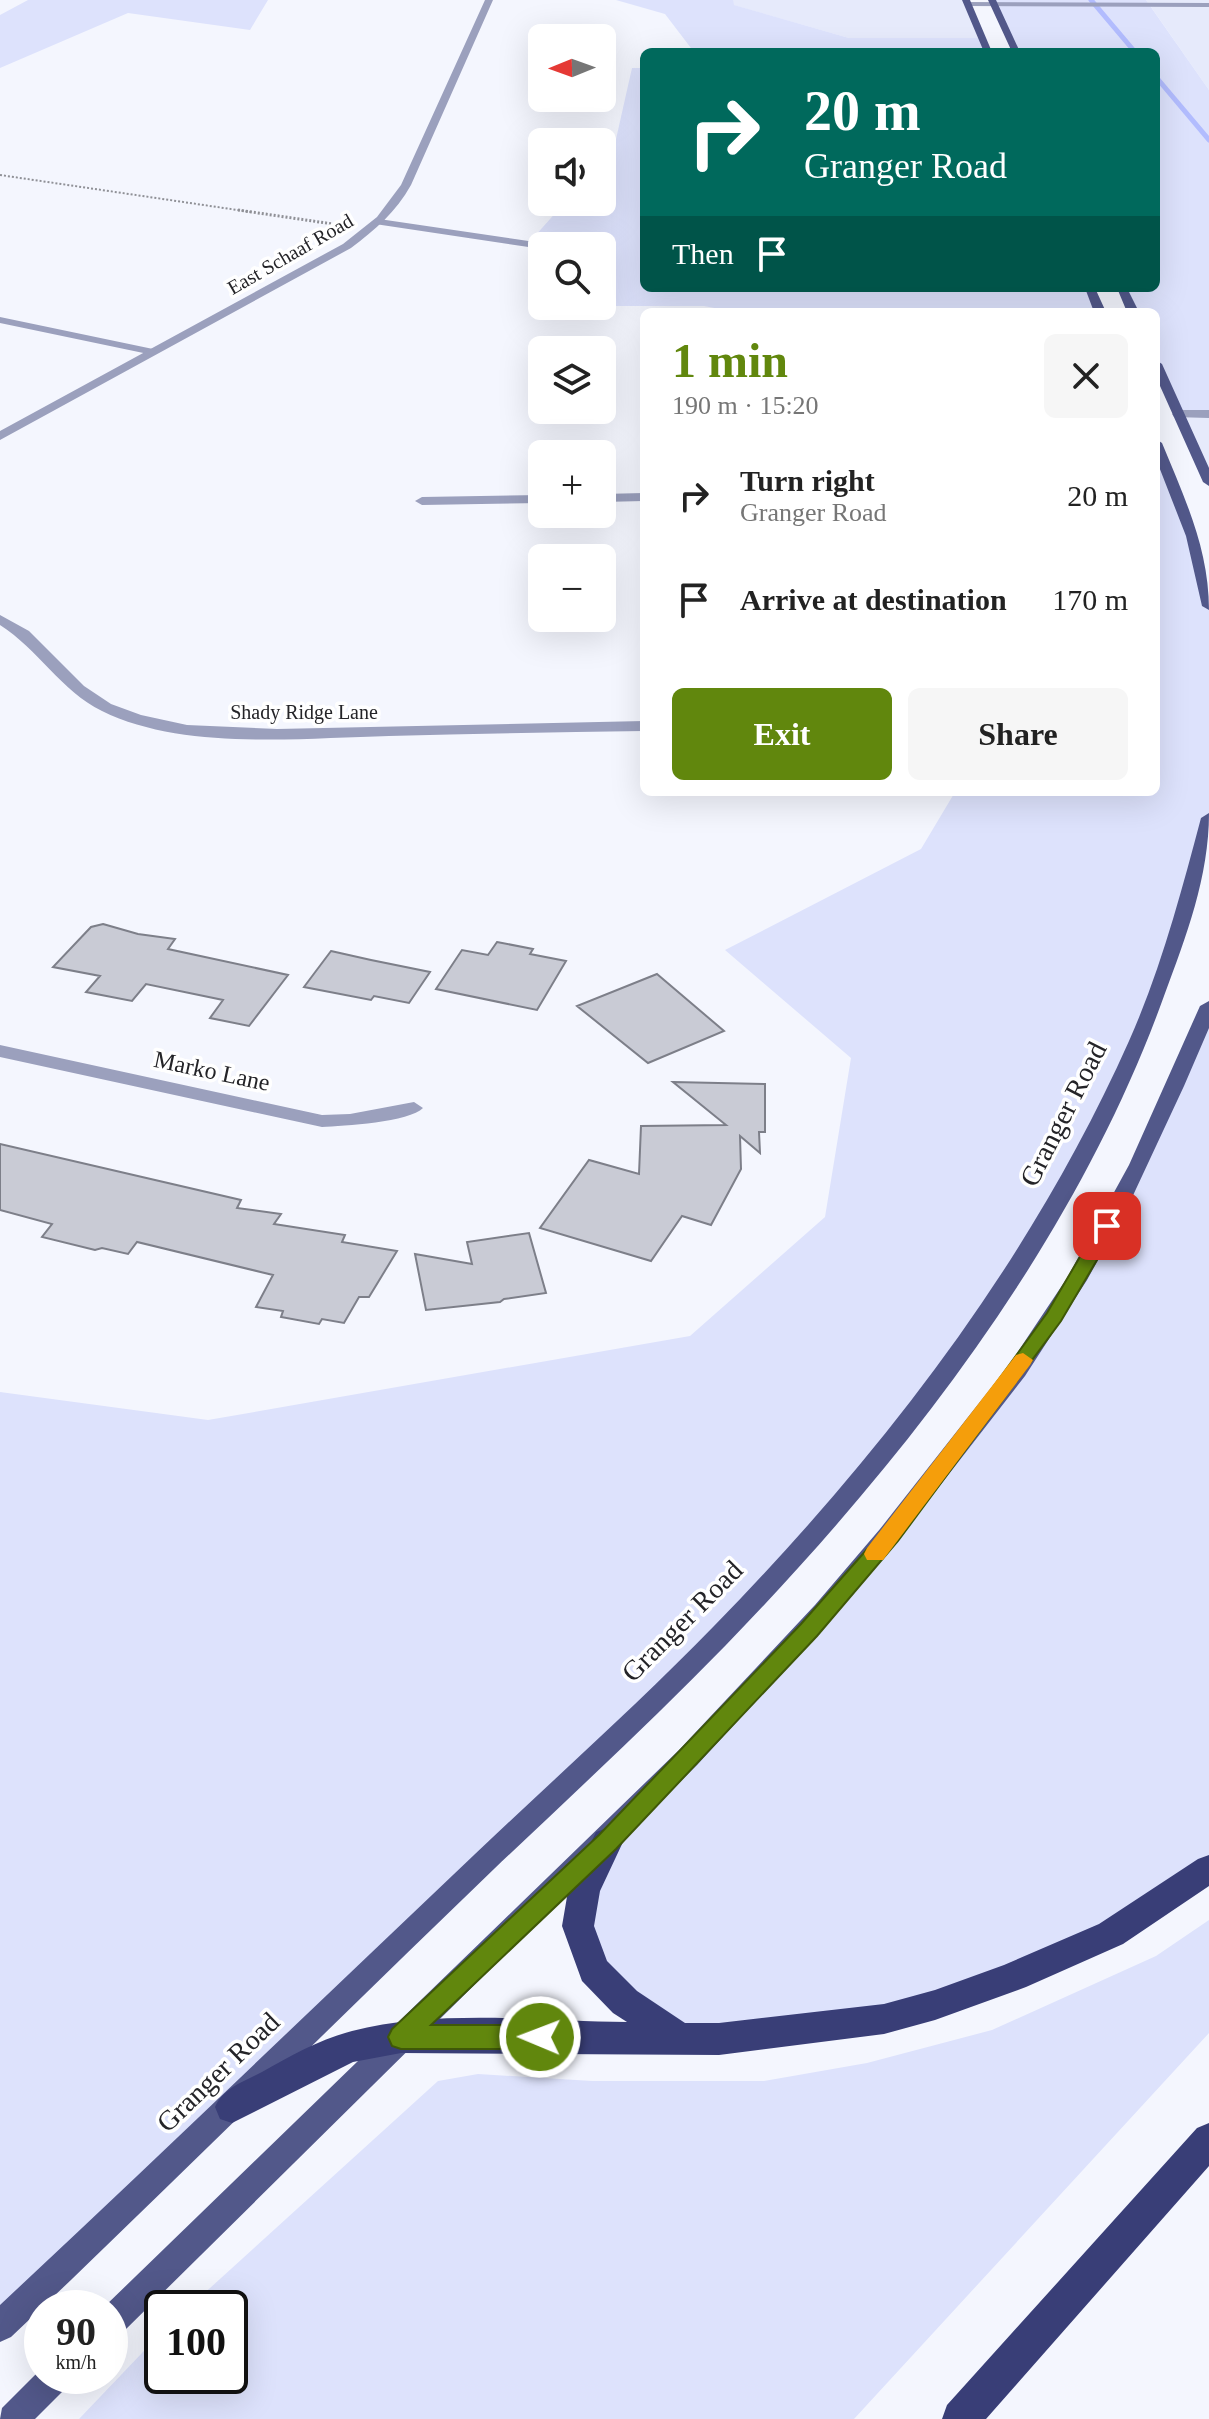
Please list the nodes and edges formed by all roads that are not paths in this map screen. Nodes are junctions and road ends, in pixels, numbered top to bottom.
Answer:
1 (489, 0) edge
2 (966, 2) edge
3 (993, 2) edge
4 (1209, 5) edge
5 (986, 48) edge
6 (1014, 48) edge
7 (374, 225) junction
8 (528, 244) edge
9 (0, 320) edge
10 (153, 352) junction
11 (1160, 376) edge
12 (1173, 414) junction
13 (1209, 414) edge
14 (0, 436) edge
15 (1160, 453) edge
16 (1209, 482) edge
17 (640, 497) edge
18 (616, 498) edge
19 (528, 499) edge
20 (422, 501) dead end
21 (1209, 606) edge
22 (0, 619) edge
23 (640, 726) edge
24 (1209, 818) edge
25 (1209, 1006) edge
26 (0, 1051) edge
27 (414, 1108) dead end
28 (607, 1842) junction
29 (1209, 1869) edge
30 (401, 2037) junction
31 (681, 2039) junction
32 (232, 2107) junction
33 (1209, 2140) edge
34 (128, 2305) edge
35 (0, 2326) edge
36 (38, 2394) edge
37 (13, 2419) edge
38 (961, 2419) edge

1 - 7 street, East Schaaf Road
2 - 3 street
2 - 5 main road
3 - 4 street
3 - 6 main road
7 - 8 street
7 - 10 street, East Schaaf Road
9 - 10 street
10 - 14 street, East Schaaf Road
11 - 12 main road
12 - 13 street
12 - 16 main road
15 - 21 main road
17 - 18 street
19 - 20 street
22 - 23 street, Shady Ridge Lane
24 - 32 main road, Granger Road
25 - 28 main road
26 - 27 street, Marko Lane
28 - 30 main road
28 - 31 highway
29 - 31 highway
30 - 31 highway
30 - 32 highway
30 - 34 main road
32 - 35 main road, Granger Road
33 - 38 highway
36 - 37 main road

